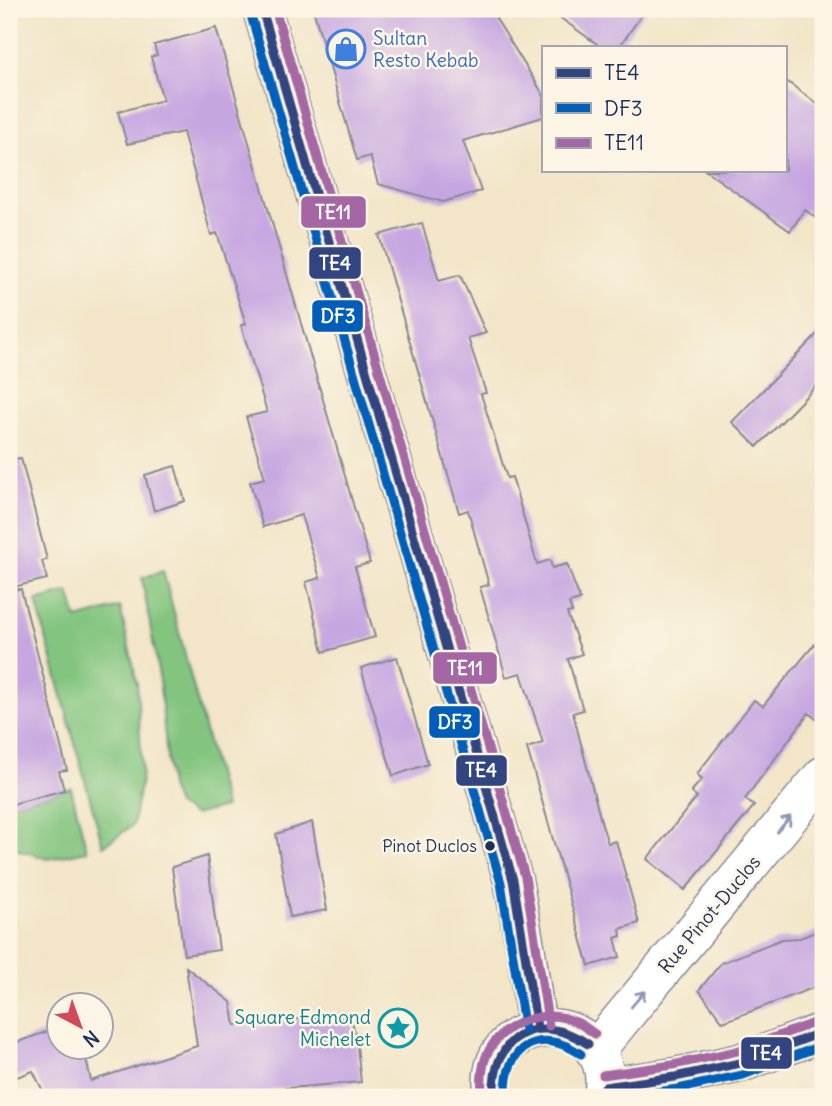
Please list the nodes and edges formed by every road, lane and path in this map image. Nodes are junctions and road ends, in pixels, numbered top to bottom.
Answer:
1 (262, 9) edge
2 (823, 776) edge
3 (537, 1028) junction
4 (823, 1032) edge
5 (601, 1079) edge
6 (494, 1097) edge

1 - 3 street
5 -> 2 street, Rue Pinot-Duclos
3 - 5 street
3 - 6 street
4 - 5 street

